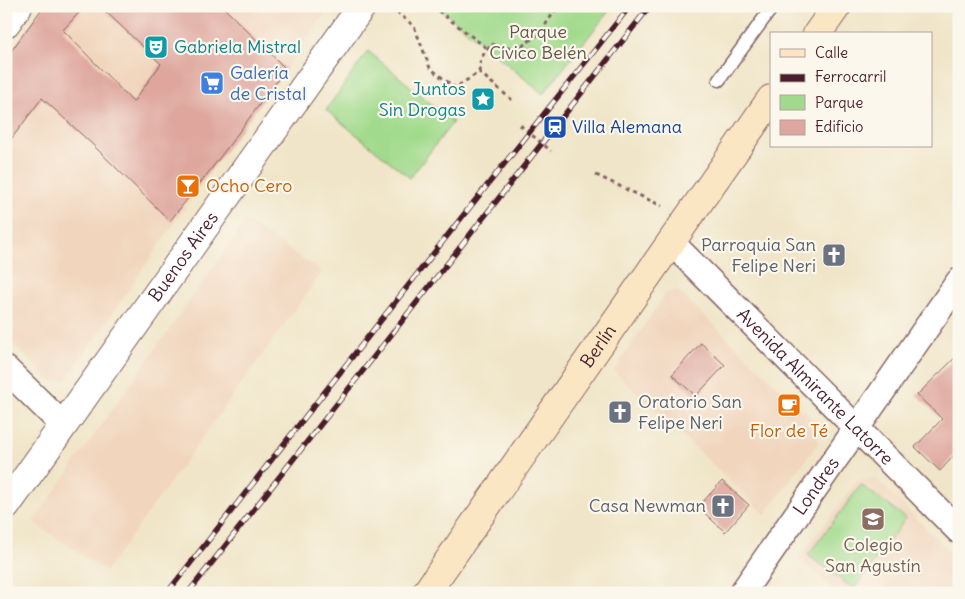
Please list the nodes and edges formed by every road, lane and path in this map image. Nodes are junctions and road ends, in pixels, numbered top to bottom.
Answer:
1 (18, 6) edge
2 (362, 6) edge
3 (432, 6) edge
4 (558, 6) edge
5 (773, 6) edge
6 (836, 6) edge
7 (389, 7) edge
8 (6, 23) edge
9 (818, 32) edge
10 (488, 49) junction
11 (479, 72) junction
12 (719, 80) dead end
13 (512, 100) dead end
14 (770, 100) edge
15 (520, 125) dead end
16 (551, 151) dead end
17 (596, 174) dead end
18 (688, 218) junction
19 (671, 242) junction
20 (959, 281) edge
21 (6, 369) edge
22 (63, 425) junction
23 (856, 429) junction
24 (6, 506) edge
25 (959, 531) edge
26 (426, 593) edge
27 (742, 593) edge

1 - 8 street
2 - 22 street, Buenos Aires
3 - 10 path
4 - 10 path
5 - 12 lane
6 - 9 main road
7 - 11 path
10 - 11 path
11 - 13 path
14 - 18 main road, Berlín
15 - 16 path
17 - 18 path
18 - 19 main road, Berlín
19 - 23 street, Avenida Almirante Latorre
19 - 26 main road, Berlín
20 - 23 street, Londres
21 - 22 street
22 - 24 street, Buenos Aires
23 - 25 street, Avenida Almirante Latorre
23 - 27 street, Londres

